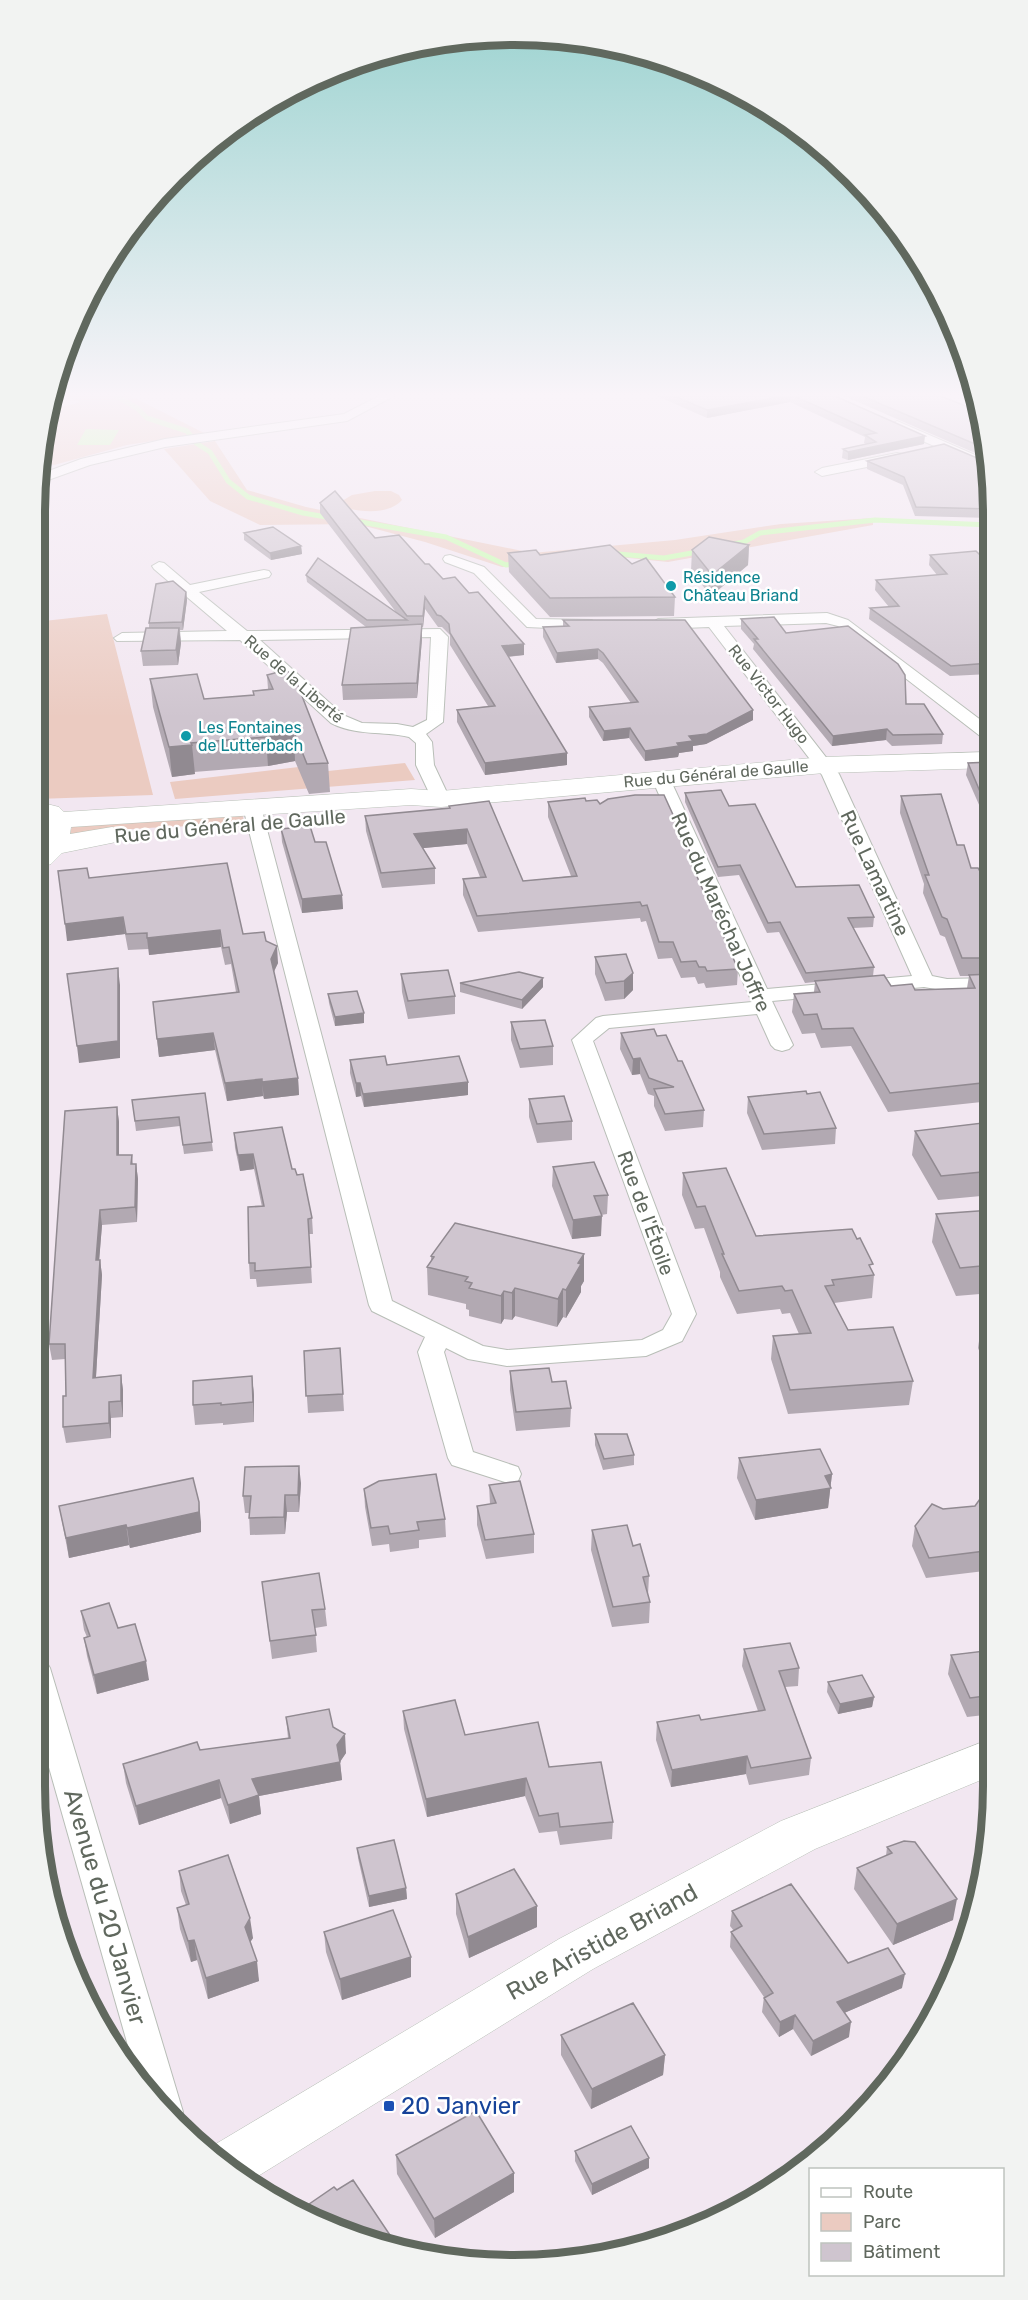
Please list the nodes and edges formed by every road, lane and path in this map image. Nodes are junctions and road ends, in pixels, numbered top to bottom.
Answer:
1 (450, 559) dead end
2 (159, 566) dead end
3 (264, 574) dead end
4 (186, 590) junction
5 (714, 623) junction
6 (646, 624) edge
7 (612, 625) edge
8 (243, 635) junction
9 (122, 638) dead end
10 (983, 730) edge
11 (415, 733) junction
12 (983, 760) edge
13 (824, 765) junction
14 (661, 779) junction
15 (441, 799) junction
16 (46, 815) edge
17 (254, 818) junction
18 (45, 852) edge
19 (45, 854) edge
20 (924, 981) junction
21 (983, 984) edge
22 (762, 1001) junction
23 (782, 1045) dead end
24 (439, 1335) junction
25 (508, 1474) dead end
26 (45, 1705) edge
27 (983, 1760) edge
28 (159, 2093) edge
29 (233, 2162) edge

1 - 7 street
2 - 4 street, Rue de la Liberté
3 - 4 street
4 - 8 street, Rue de la Liberté
5 - 6 street
5 - 10 street
5 - 13 street, Rue Victor Hugo
8 - 9 street
8 - 11 street, Rue de la Liberté
8 - 11 street
11 - 15 street
12 - 13 main road, Rue du Général de Gaulle
13 - 14 main road, Rue du Général de Gaulle
13 - 20 street, Rue Lamartine
14 - 15 main road, Rue du Général de Gaulle
14 - 22 street, Rue du Maréchal Joffre
15 - 17 main road, Rue du Général de Gaulle
16 - 17 main road, Rue du Général de Gaulle
16 - 18 main road
17 - 19 main road, Rue du Général de Gaulle
17 - 24 street, Rue de l'Étoile
20 - 21 street
20 - 22 street
22 - 23 street, Rue du Maréchal Joffre
22 - 24 street, Rue de l'Étoile
24 - 25 street
26 - 28 street, Avenue du 20 Janvier
27 - 29 main road, Rue Aristide Briand

